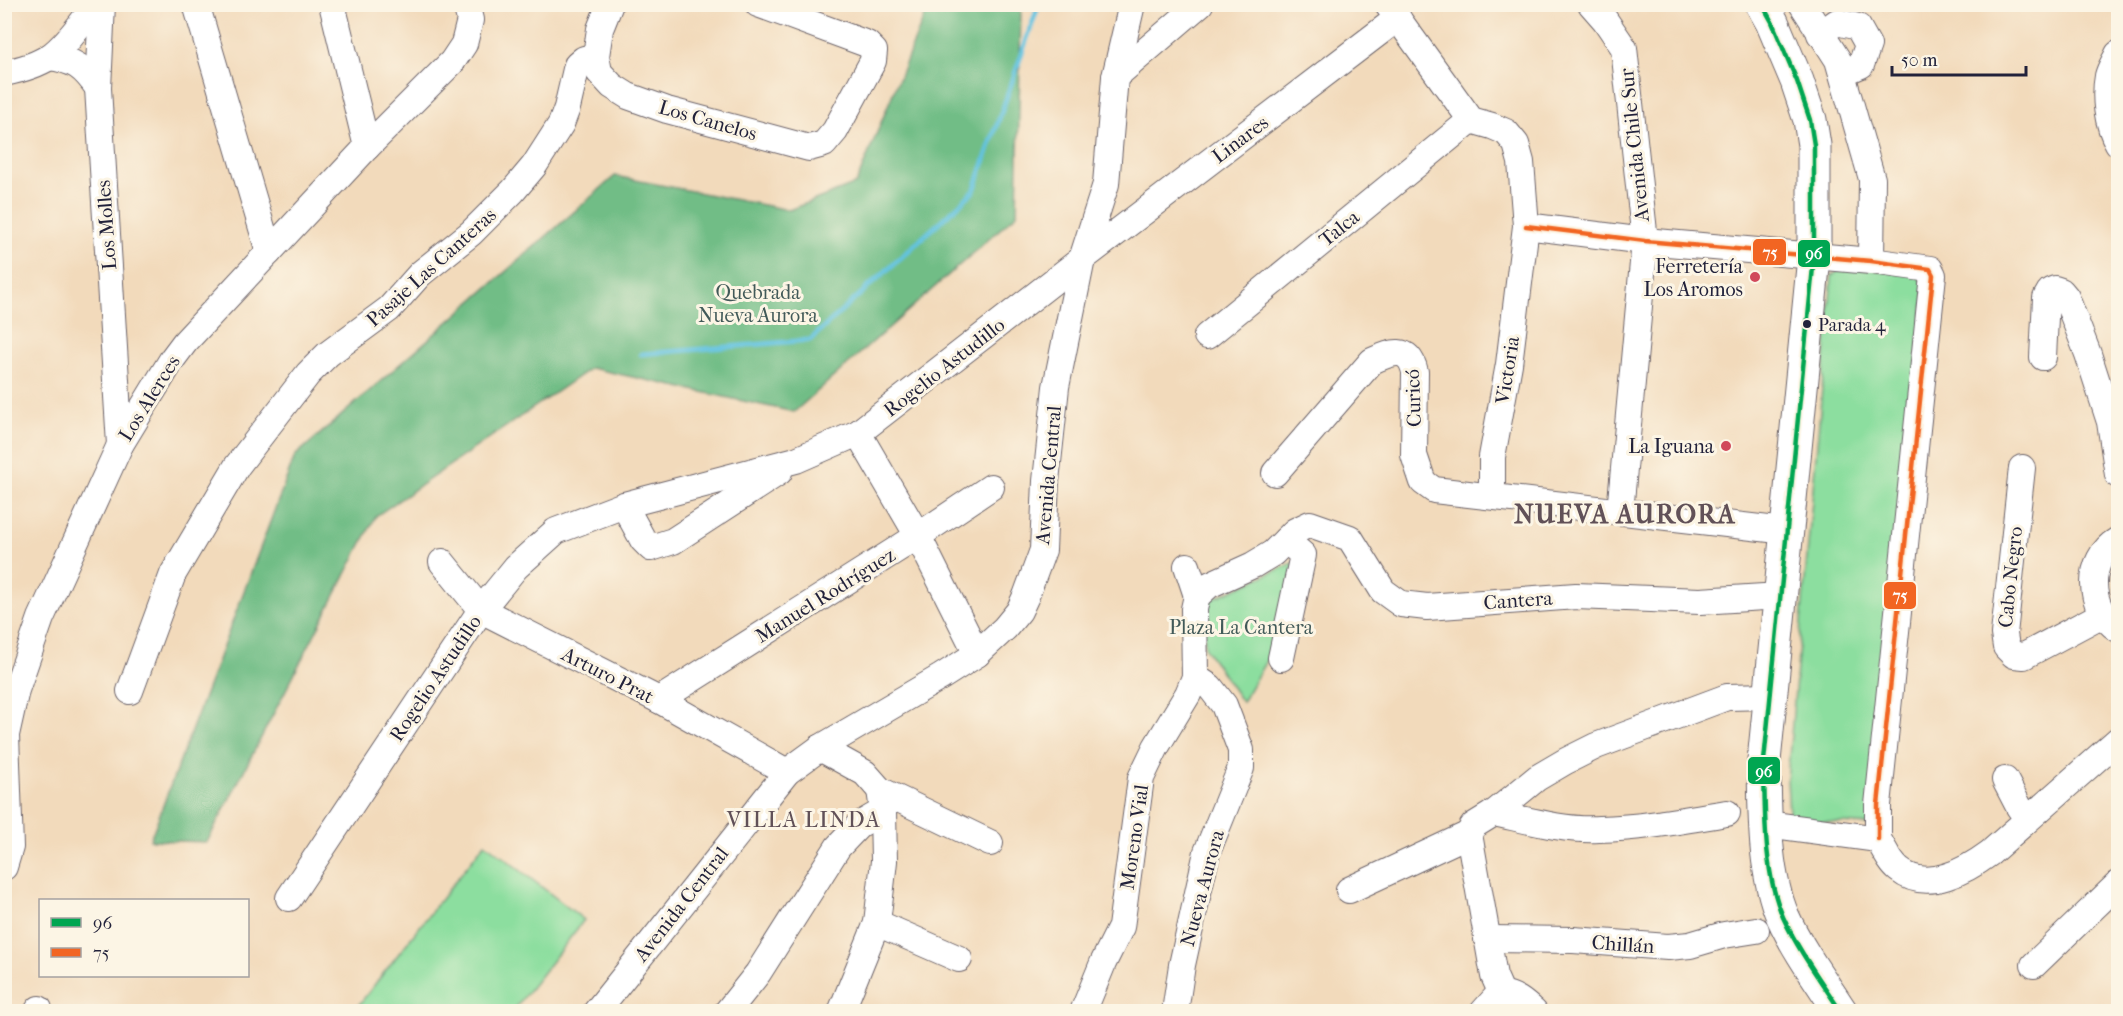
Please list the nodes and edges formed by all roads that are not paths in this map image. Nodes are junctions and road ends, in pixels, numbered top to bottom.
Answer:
1 (96, 4) edge
2 (102, 4) edge
3 (196, 4) edge
4 (332, 4) edge
5 (610, 4) edge
6 (758, 4) edge
7 (1131, 4) edge
8 (1200, 4) edge
9 (1591, 4) edge
10 (1762, 4) edge
11 (1802, 4) edge
12 (1393, 11) edge
13 (468, 12) edge
14 (1820, 34) junction
15 (2118, 54) edge
16 (596, 56) junction
17 (49, 57) junction
18 (4, 73) edge
19 (1842, 73) junction
20 (1115, 76) junction
21 (98, 88) junction
22 (1471, 120) junction
23 (2118, 143) edge
24 (368, 147) junction
25 (1526, 226) junction
26 (1645, 242) junction
27 (269, 252) junction
28 (1814, 257) junction
29 (1082, 259) junction
30 (1871, 261) junction
31 (1207, 336) dead end
32 (2043, 357) dead end
33 (858, 433) junction
34 (120, 445) junction
35 (796, 460) junction
36 (2022, 468) dead end
37 (1275, 473) dead end
38 (2118, 475) edge
39 (991, 487) dead end
40 (1492, 496) junction
41 (624, 505) junction
42 (1620, 512) junction
43 (1787, 531) junction
44 (918, 536) junction
45 (1290, 536) junction
46 (2118, 540) edge
47 (442, 562) dead end
48 (1187, 566) dead end
49 (1197, 596) junction
50 (1780, 596) junction
51 (481, 610) junction
52 (2111, 622) edge
53 (977, 654) junction
54 (1281, 658) dead end
55 (1195, 677) junction
56 (130, 691) dead end
57 (1770, 696) junction
58 (659, 700) junction
59 (2118, 740) edge
60 (820, 748) junction
61 (788, 772) junction
62 (2006, 780) dead end
63 (881, 800) junction
64 (1494, 813) junction
65 (1727, 813) dead end
66 (2027, 818) junction
67 (1766, 824) junction
68 (1469, 834) junction
69 (1878, 839) junction
70 (990, 843) dead end
71 (4, 867) edge
72 (2118, 884) edge
73 (1349, 890) dead end
74 (289, 898) dead end
75 (878, 923) junction
76 (1756, 930) dead end
77 (1487, 939) junction
78 (959, 959) dead end
79 (2034, 965) dead end
80 (1505, 1002) edge
81 (596, 1011) edge
82 (727, 1011) edge
83 (841, 1011) edge
84 (1083, 1011) edge
85 (1175, 1011) edge
86 (1483, 1011) edge
87 (1534, 1011) edge
88 (1841, 1011) edge

1 - 17 street
2 - 21 street, Los Molles
3 - 27 street
4 - 24 street
5 - 16 street
6 - 16 street, Los Canelos
7 - 20 street, Avenida Central
8 - 20 street
9 - 26 street, Avenida Chile Sur
10 - 28 main road
11 - 14 street
12 - 22 street
12 - 29 street, Linares
13 - 24 street, Los Alerces
14 - 19 street
14 - 19 street
15 - 23 street
16 - 56 street, Pasaje Las Canteras
17 - 18 street
17 - 21 street
19 - 30 street
20 - 29 street, Avenida Central
21 - 34 street, Los Molles
22 - 25 street, Victoria
22 - 31 street, Talca
24 - 27 street, Los Alerces
25 - 26 street
25 - 40 street, Victoria
26 - 28 street
26 - 42 street, Avenida Chile Sur
27 - 34 street, Los Alerces
28 - 30 street
28 - 43 main road
29 - 33 street, Rogelio Astudillo
29 - 53 street, Avenida Central
30 - 69 street
32 - 38 street
33 - 35 street, Rogelio Astudillo
33 - 44 street
34 - 71 street, Los Alerces
35 - 41 street, Rogelio Astudillo
35 - 41 street, Rogelio Astudillo
36 - 52 street, Cabo Negro
37 - 40 street, Curicó
39 - 44 street, Manuel Rodríguez
40 - 42 street
41 - 51 street, Rogelio Astudillo
42 - 43 street
43 - 50 main road
44 - 53 street
44 - 58 street, Manuel Rodríguez
45 - 49 street
45 - 50 street, Cantera
45 - 54 street
46 - 52 street
47 - 51 street, Arturo Prat
48 - 49 street, Moreno Vial
49 - 55 street, Moreno Vial
50 - 57 main road
51 - 58 street, Arturo Prat
51 - 74 street, Rogelio Astudillo
53 - 60 street, Avenida Central
55 - 84 street, Moreno Vial
55 - 85 street, Nueva Aurora
57 - 64 street
57 - 67 main road
58 - 61 street, Arturo Prat
59 - 66 street
60 - 61 street, Avenida Central
60 - 63 street
61 - 81 street, Avenida Central
62 - 66 street
63 - 70 street
63 - 75 street
63 - 82 street
64 - 65 street
64 - 68 street
66 - 69 street
67 - 69 street
67 - 88 main road
68 - 73 street
68 - 77 street
72 - 79 street
75 - 78 street
75 - 83 street
76 - 77 street, Chillán
77 - 80 street
80 - 86 street
80 - 87 street

